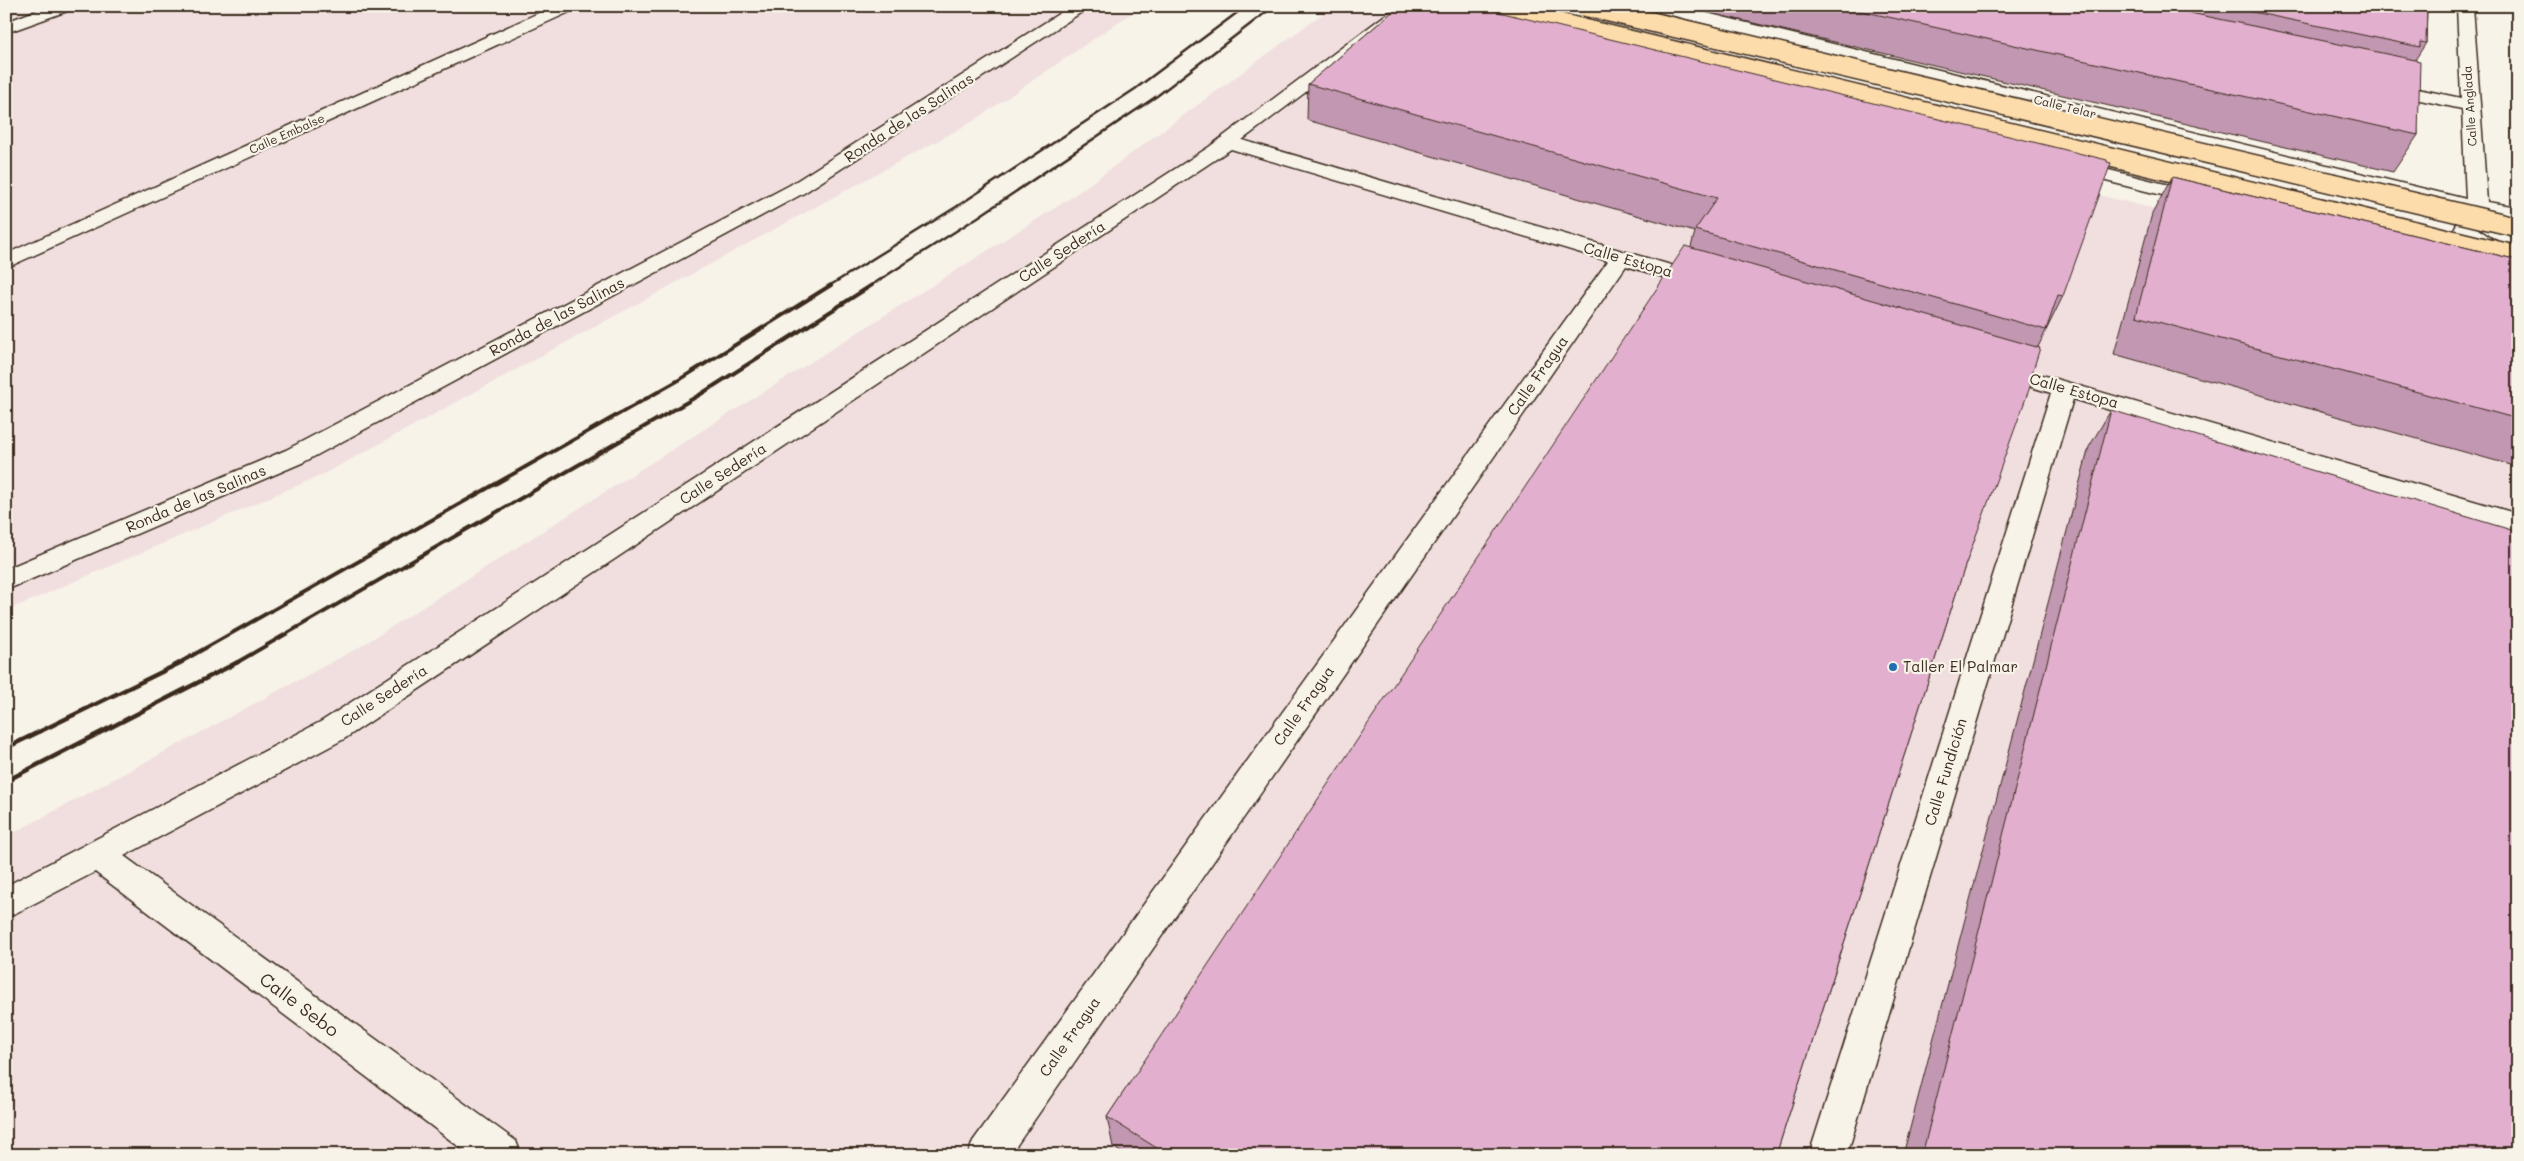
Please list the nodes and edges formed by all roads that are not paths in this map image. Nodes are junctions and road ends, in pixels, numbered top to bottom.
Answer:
1 (64, 6) edge
2 (568, 6) edge
3 (1584, 6) edge
4 (1656, 6) edge
5 (2464, 6) edge
6 (1426, 7) edge
7 (1069, 10) edge
8 (1482, 12) edge
9 (6, 28) edge
10 (2363, 82) edge
11 (2470, 106) junction
12 (1227, 142) junction
13 (2218, 203) edge
14 (2476, 206) junction
15 (2518, 213) edge
16 (2518, 227) edge
17 (2518, 256) edge
18 (1621, 258) junction
19 (6, 262) edge
20 (2518, 266) edge
21 (2489, 270) edge
22 (2518, 278) edge
23 (1725, 288) edge
24 (1970, 361) edge
25 (2064, 388) junction
26 (2518, 523) edge
27 (6, 580) edge
28 (97, 855) junction
29 (6, 903) edge
30 (502, 1155) edge
31 (987, 1155) edge
32 (1828, 1155) edge

1 - 9 street
2 - 19 street, Calle Embalse
3 - 16 highway, bridge
4 - 14 street, Calle Telar
5 - 11 street, Calle Anglada
6 - 12 street, Calle Sedería
7 - 27 street, Ronda de las Salinas
8 - 13 street
8 - 17 highway, bridge
10 - 11 street
11 - 14 street, Calle Anglada
12 - 18 street, Calle Estopa
12 - 28 street, Calle Sedería
14 - 15 street, Calle Telar
14 - 20 street
18 - 23 street, Calle Estopa
18 - 31 street, Calle Fragua
21 - 22 street
24 - 25 street, Calle Estopa
25 - 26 street, Calle Estopa
25 - 32 street, Calle Fundición
28 - 29 street, Calle Sedería
28 - 30 street, Calle Sebo

